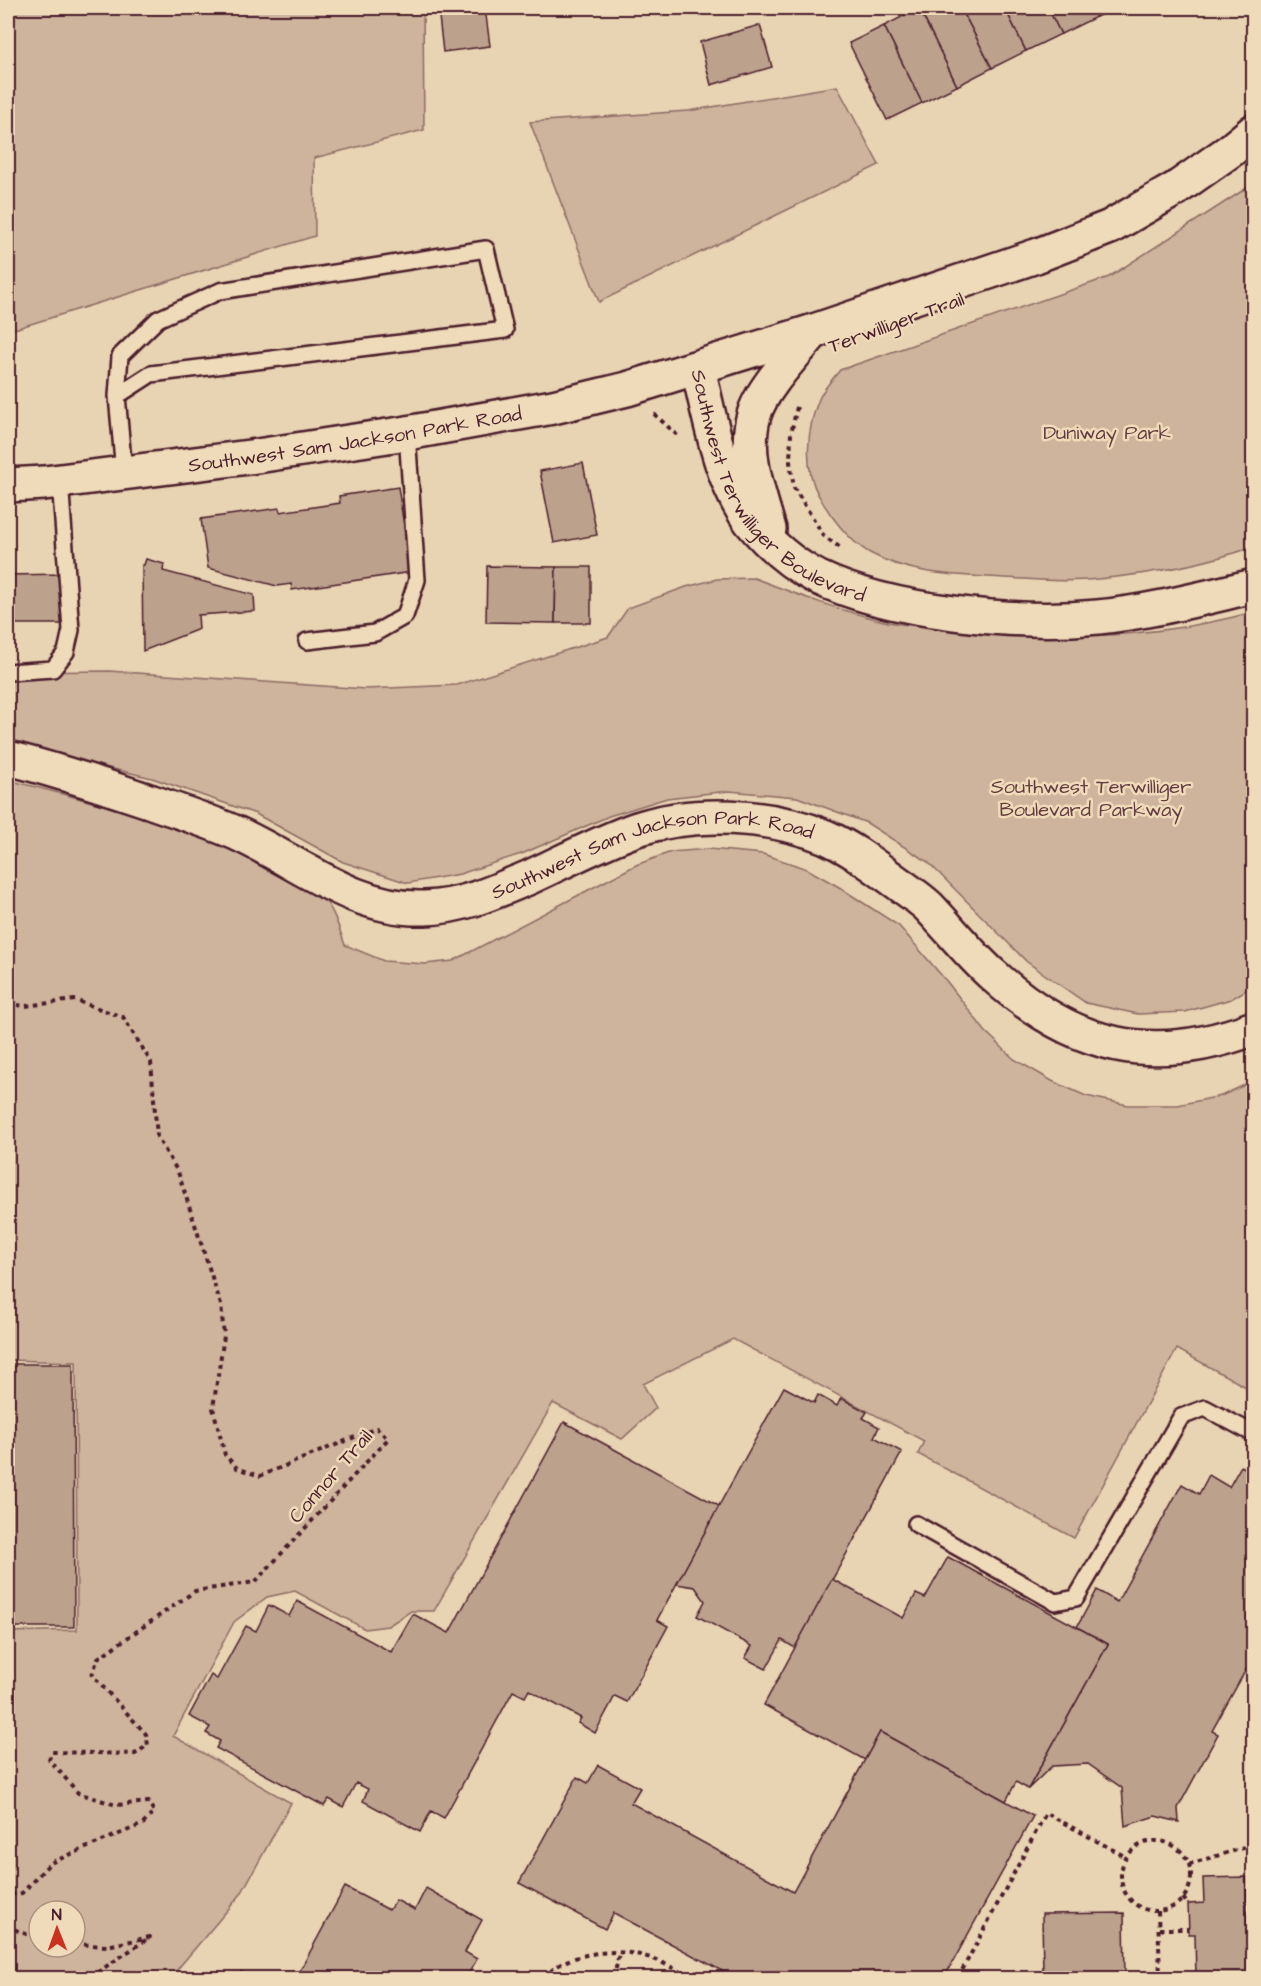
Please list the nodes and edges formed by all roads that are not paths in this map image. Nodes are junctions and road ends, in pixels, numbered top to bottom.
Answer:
1 (1254, 131) edge
2 (814, 331) junction
3 (698, 368) junction
4 (117, 396) junction
5 (407, 433) junction
6 (124, 472) junction
7 (60, 480) junction
8 (8, 485) edge
9 (773, 545) junction
10 (1254, 586) edge
11 (307, 641) dead end
12 (8, 672) edge
13 (8, 758) edge
14 (1254, 1028) edge
15 (1254, 1434) edge
16 (916, 1524) dead end

1 - 2 street, Southwest Terwilliger Boulevard
2 - 3 street, Southwest Terwilliger Boulevard
2 - 9 street
3 - 5 street, Southwest Sam Jackson Park Road
3 - 9 street, Southwest Terwilliger Boulevard
4 - 4 lane
4 - 6 lane
5 - 6 street, Southwest Sam Jackson Park Road
5 - 11 lane
6 - 7 street, Southwest Sam Jackson Park Road
7 - 8 street, Southwest Sam Jackson Park Road
7 - 12 lane
9 - 10 street, Southwest Terwilliger Boulevard
13 - 14 street, Southwest Sam Jackson Park Road
15 - 16 lane

